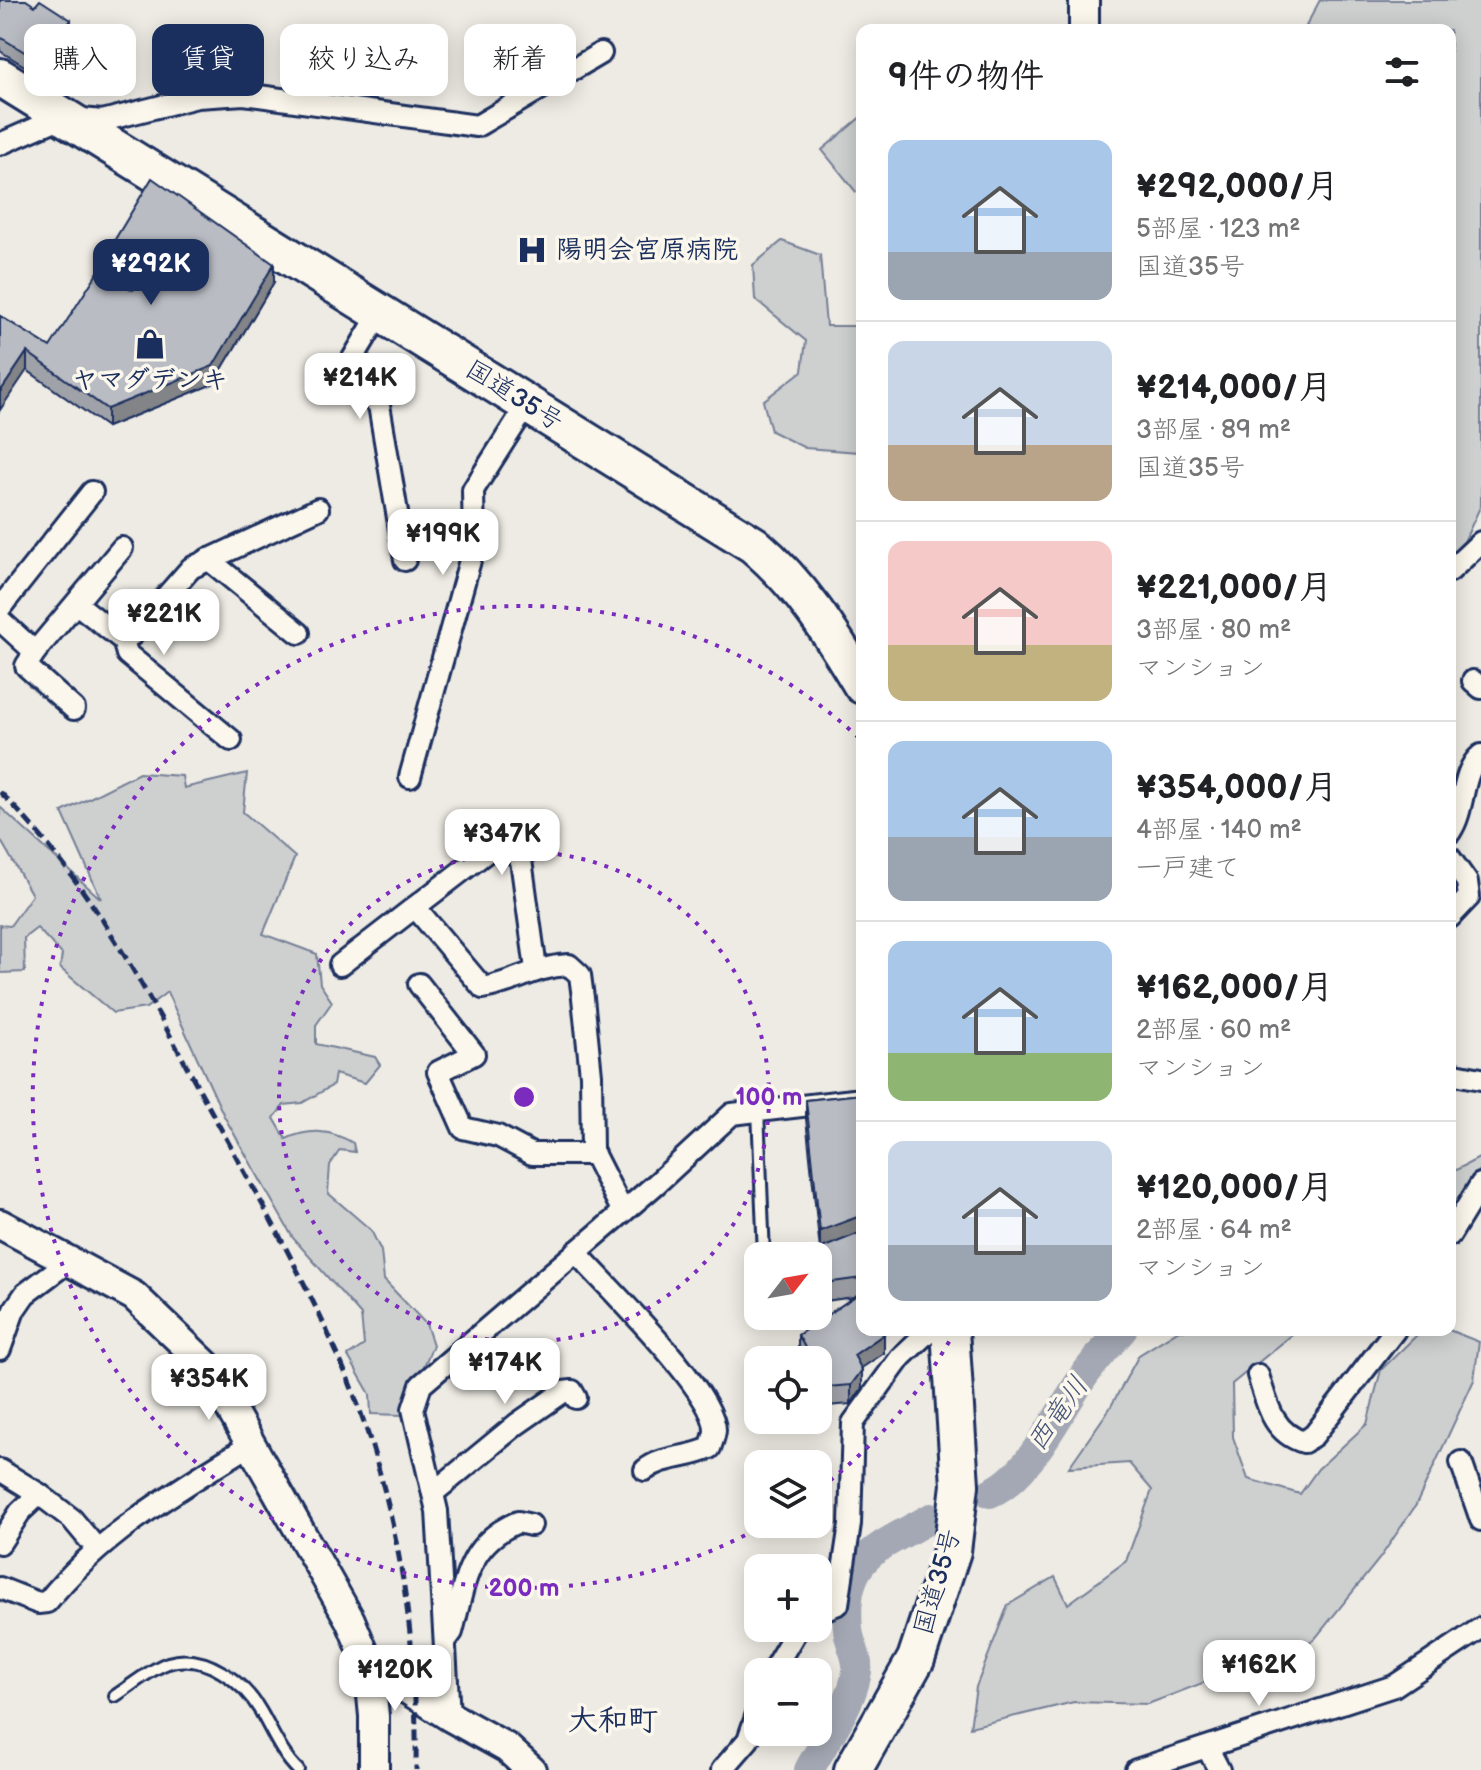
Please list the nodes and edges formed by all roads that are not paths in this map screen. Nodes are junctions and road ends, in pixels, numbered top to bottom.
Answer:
1 (1084, 0) edge
2 (1084, 24) edge
3 (601, 53) dead end
4 (0, 77) edge
5 (62, 117) junction
6 (0, 144) edge
7 (380, 313) junction
8 (527, 405) junction
9 (92, 492) dead end
10 (318, 509) dead end
11 (1481, 542) edge
12 (122, 548) dead end
13 (208, 559) junction
14 (405, 560) dead end
15 (1456, 565) edge
16 (77, 604) junction
17 (0, 608) edge
18 (0, 620) edge
19 (299, 633) dead end
20 (123, 640) junction
21 (35, 652) junction
22 (856, 675) edge
23 (74, 709) dead end
24 (231, 740) dead end
25 (1481, 755) edge
26 (410, 777) dead end
27 (1456, 817) edge
28 (1456, 866) edge
29 (415, 907) junction
30 (1456, 911) edge
31 (340, 965) dead end
32 (536, 969) junction
33 (419, 984) dead end
34 (1456, 1074) edge
35 (1481, 1079) edge
36 (856, 1100) edge
37 (758, 1110) junction
38 (594, 1154) junction
39 (1481, 1184) edge
40 (623, 1212) junction
41 (0, 1224) edge
42 (1456, 1225) edge
43 (763, 1242) edge
44 (576, 1252) junction
45 (69, 1261) junction
46 (924, 1336) edge
47 (950, 1336) edge
48 (1390, 1336) edge
49 (0, 1349) edge
50 (1258, 1375) dead end
51 (576, 1398) dead end
52 (252, 1444) junction
53 (1461, 1462) dead end
54 (0, 1470) edge
55 (645, 1470) dead end
56 (433, 1493) junction
57 (39, 1494) junction
58 (1481, 1520) edge
59 (531, 1525) dead end
60 (0, 1543) edge
61 (97, 1549) junction
62 (0, 1588) edge
63 (832, 1606) edge
64 (1481, 1628) edge
65 (444, 1643) junction
66 (369, 1665) junction
67 (115, 1696) dead end
68 (449, 1716) junction
69 (744, 1745) edge
70 (1208, 1749) junction
71 (298, 1770) edge
72 (374, 1770) edge
73 (531, 1770) edge
74 (722, 1770) edge
75 (853, 1770) edge
76 (1136, 1770) edge
77 (1219, 1770) edge

1 - 2 street
3 - 5 street
4 - 5 highway, 国道35号
5 - 6 street
5 - 7 highway, 国道35号
7 - 8 highway, 国道35号
7 - 14 street
8 - 22 highway, 国道35号
8 - 26 street
9 - 17 street
10 - 13 street
11 - 15 street
12 - 16 street
13 - 19 street
13 - 20 street
16 - 20 street
16 - 21 street
18 - 21 street
20 - 24 street
21 - 23 street
25 - 27 street
28 - 30 street
29 - 31 street
29 - 32 street
29 - 32 street
32 - 38 street
33 - 38 street
34 - 35 street
36 - 37 street
37 - 40 street
37 - 43 lane
38 - 40 street
39 - 42 street
40 - 44 street
41 - 45 street
44 - 55 street
44 - 56 street
45 - 49 street
45 - 52 street
46 - 63 street
47 - 75 highway, 国道35号
48 - 50 street
51 - 56 street
52 - 61 street
52 - 66 street
53 - 58 street
54 - 57 street
56 - 65 street
57 - 60 street
57 - 61 street
59 - 65 street
61 - 62 street
64 - 70 street
65 - 68 street
66 - 68 street
66 - 72 street
67 - 71 lane
68 - 73 street
69 - 74 street
70 - 76 street
70 - 77 street

